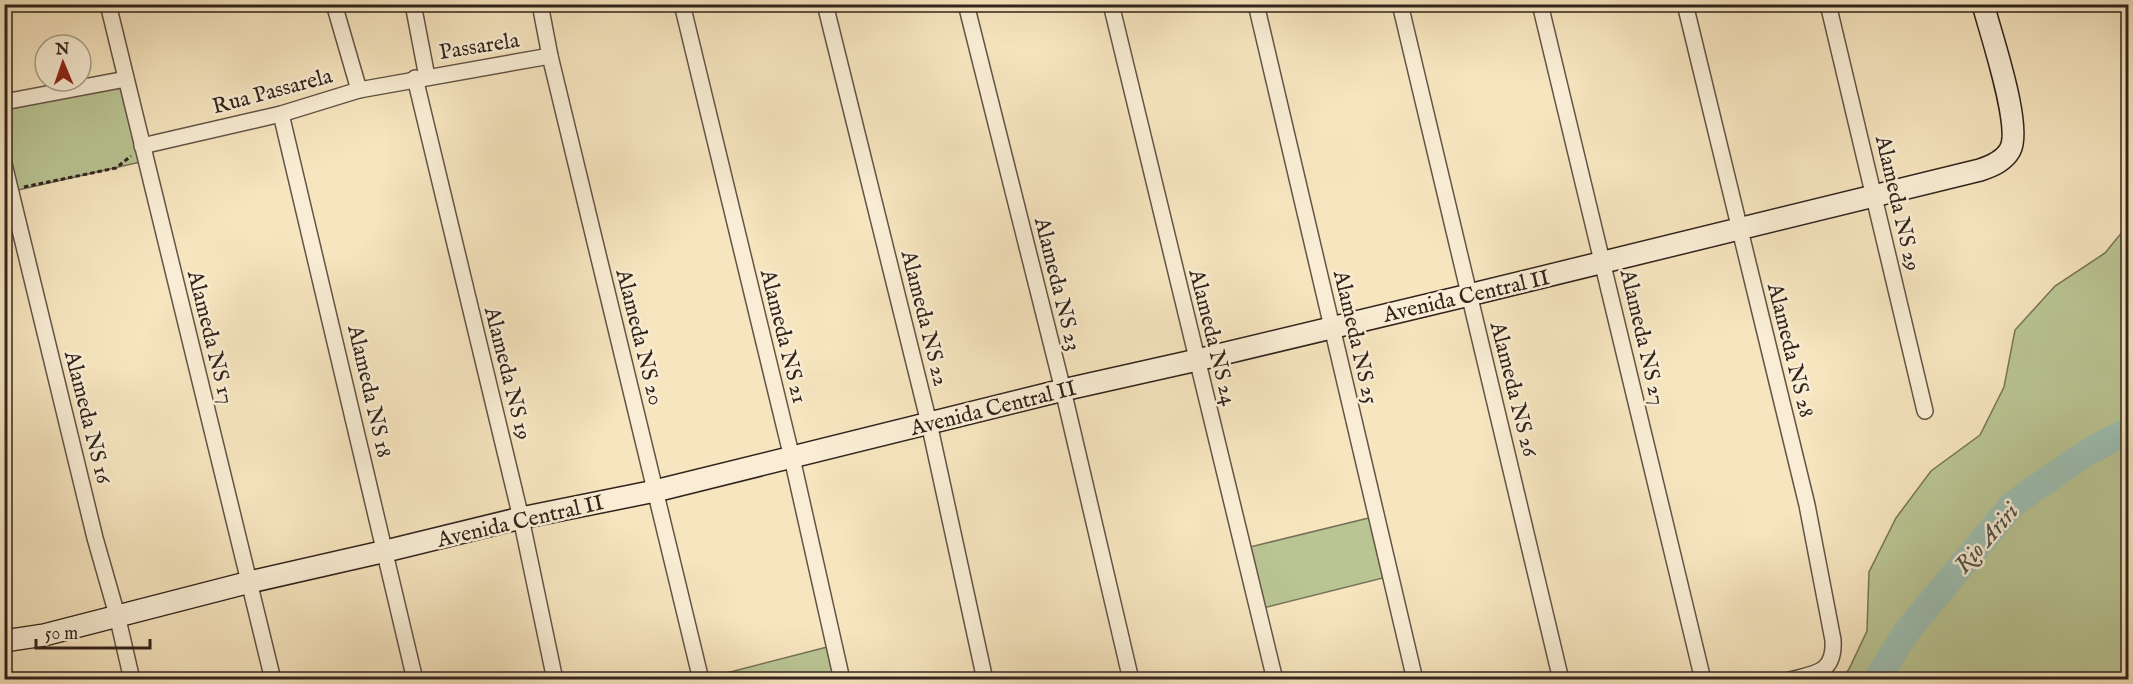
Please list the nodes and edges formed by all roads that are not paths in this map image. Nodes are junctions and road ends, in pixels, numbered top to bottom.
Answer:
1 (108, 4) edge
2 (334, 4) edge
3 (413, 4) edge
4 (540, 4) edge
5 (682, 4) edge
6 (825, 4) edge
7 (966, 4) edge
8 (1111, 4) edge
9 (1256, 4) edge
10 (1400, 4) edge
11 (1540, 4) edge
12 (1685, 4) edge
13 (1828, 4) edge
14 (1983, 4) edge
15 (550, 56) junction
16 (421, 77) junction
17 (126, 79) junction
18 (359, 90) junction
19 (4, 102) edge
20 (281, 114) junction
21 (142, 146) junction
22 (4, 164) edge
23 (1874, 196) junction
24 (1739, 230) junction
25 (1603, 262) junction
26 (1469, 295) junction
27 (1332, 327) junction
28 (1197, 360) junction
29 (1063, 390) junction
30 (1925, 411) dead end
31 (929, 423) junction
32 (792, 458) junction
33 (655, 491) junction
34 (521, 518) junction
35 (386, 551) junction
36 (250, 582) junction
37 (117, 615) junction
38 (4, 641) edge
39 (132, 680) edge
40 (273, 680) edge
41 (415, 680) edge
42 (555, 680) edge
43 (701, 680) edge
44 (842, 680) edge
45 (985, 680) edge
46 (1131, 680) edge
47 (1275, 680) edge
48 (1415, 680) edge
49 (1561, 680) edge
50 (1703, 680) edge
51 (1790, 680) edge

1 - 17 street, Alameda NS 17
2 - 18 street
3 - 16 street, Alameda NS 19
4 - 15 street, Alameda NS 20
5 - 32 street, Alameda NS 21
6 - 31 street, Alameda NS 22
7 - 29 street, Alameda NS 23
8 - 28 street, Alameda NS 24
9 - 27 street, Alameda NS 25
10 - 26 street, Alameda NS 26
11 - 25 street, Alameda NS 27
12 - 24 street, Alameda NS 28
13 - 23 street, Alameda NS 29
14 - 23 street, Avenida Central II
15 - 16 street, Passarela
15 - 33 street, Alameda NS 20
16 - 18 street, Rua Passarela
16 - 34 street, Alameda NS 19
17 - 19 street
17 - 21 street, Alameda NS 17
18 - 20 street, Rua Passarela
20 - 21 street, Rua Passarela
20 - 35 street, Alameda NS 18
21 - 36 street, Alameda NS 17
22 - 37 street, Alameda NS 16
23 - 24 street, Avenida Central II
23 - 30 street, Alameda NS 29
24 - 25 street, Avenida Central II
24 - 51 street, Alameda NS 28
25 - 26 street, Avenida Central II
25 - 50 street, Alameda NS 27
26 - 27 street, Avenida Central II
26 - 49 street, Alameda NS 26
27 - 28 street, Avenida Central II
27 - 48 street, Alameda NS 25
28 - 29 street, Avenida Central II
28 - 47 street, Alameda NS 24
29 - 31 street, Avenida Central II
29 - 46 street, Alameda NS 23
31 - 32 street, Avenida Central II
31 - 45 street, Alameda NS 22
32 - 33 street, Avenida Central II
32 - 44 street, Alameda NS 21
33 - 34 street, Avenida Central II
33 - 43 street, Alameda NS 20
34 - 35 street, Avenida Central II
34 - 42 street, Alameda NS 19
35 - 36 street, Avenida Central II
35 - 41 street, Alameda NS 18
36 - 37 street, Avenida Central II
36 - 40 street, Alameda NS 17
37 - 38 street, Avenida Central II
37 - 39 street, Alameda NS 16

